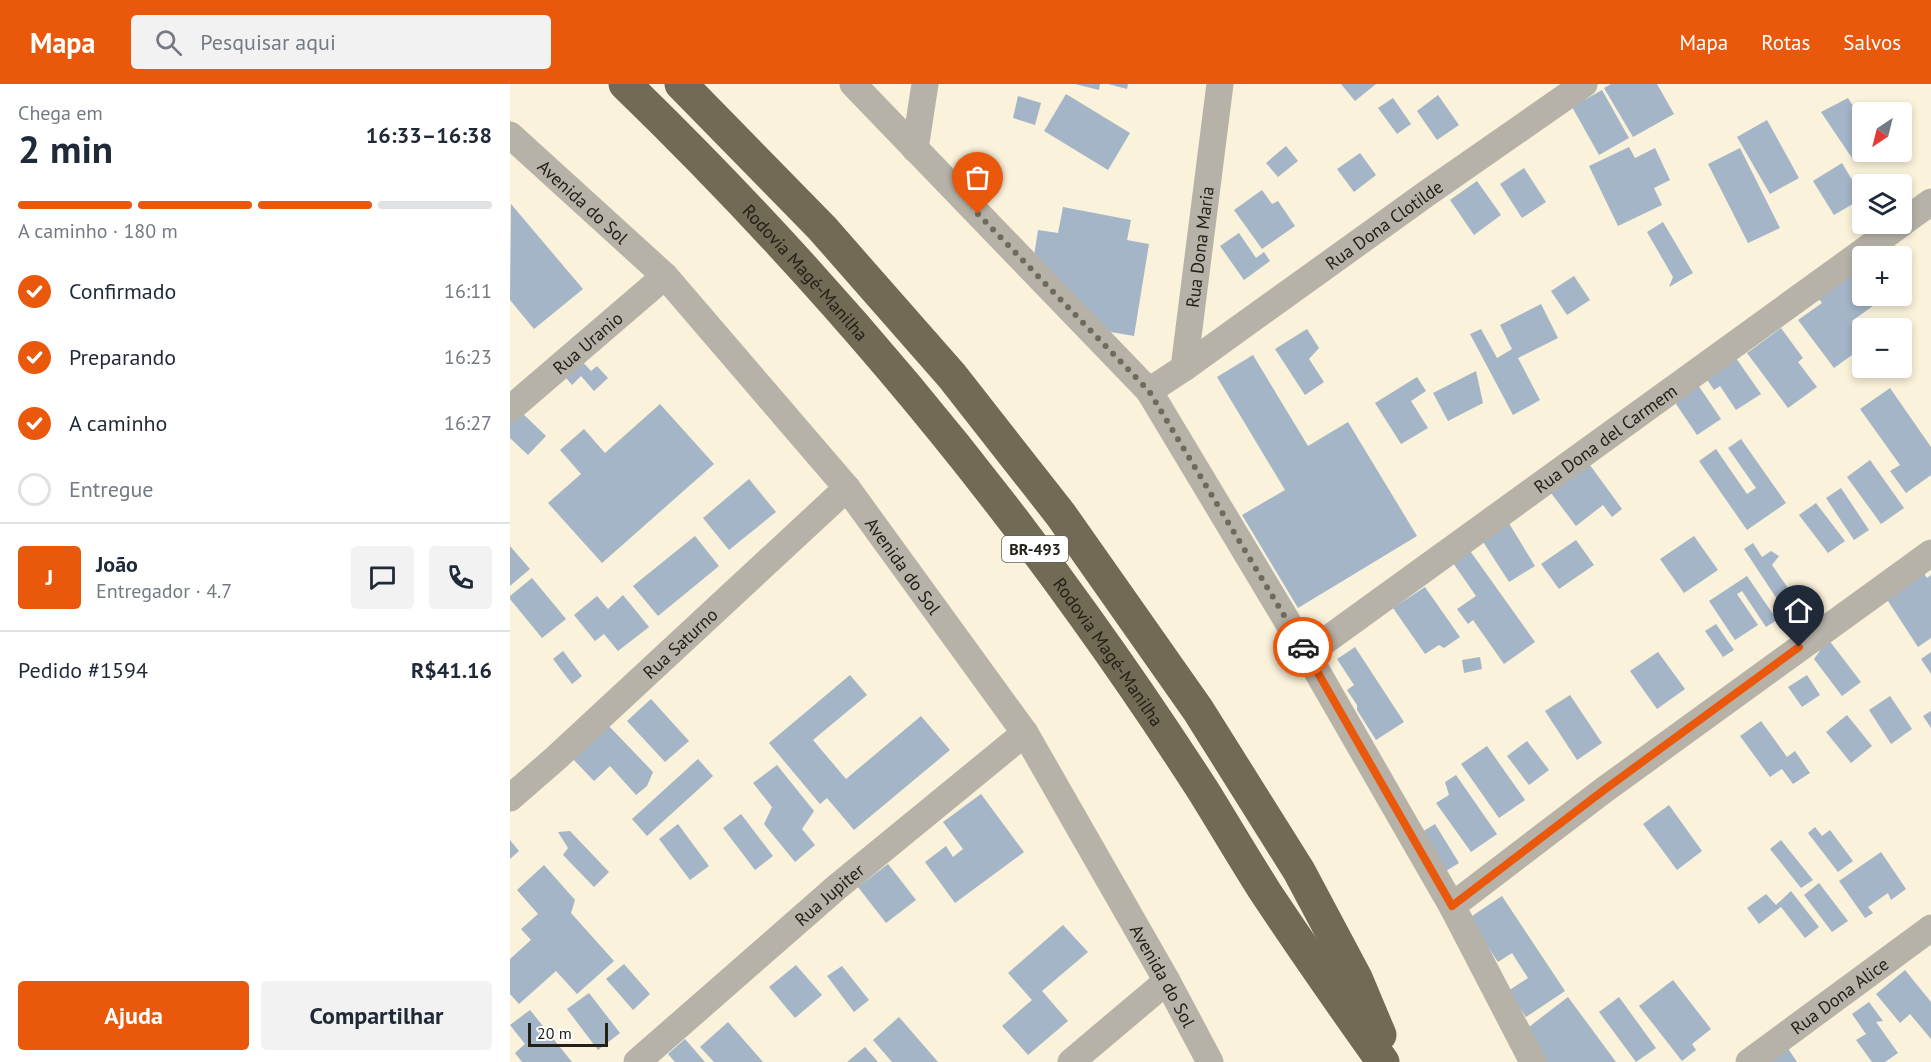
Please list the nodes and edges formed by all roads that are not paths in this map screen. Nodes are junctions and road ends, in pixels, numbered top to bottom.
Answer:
1 (625, 84) edge
2 (681, 84) edge
3 (853, 84) edge
4 (925, 84) edge
5 (1220, 84) edge
6 (1584, 84) edge
7 (510, 135) edge
8 (915, 149) junction
9 (1931, 202) edge
10 (1912, 216) edge
11 (1887, 234) edge
12 (665, 276) junction
13 (1184, 368) junction
14 (1149, 391) junction
15 (510, 409) edge
16 (847, 488) junction
17 (1931, 553) edge
18 (1307, 654) junction
19 (1025, 733) junction
20 (510, 798) edge
21 (1452, 906) junction
22 (1931, 928) edge
23 (1167, 981) junction
24 (637, 1062) edge
25 (1071, 1062) edge
26 (1210, 1062) edge
27 (1383, 1062) edge
28 (1391, 1062) edge
29 (1533, 1062) edge
30 (1749, 1062) edge

1 - 27 highway, Rodovia Magé-Manilha / BR-493
2 - 28 highway, BR-493
3 - 8 street
4 - 8 street
5 - 13 street, Rua Dona Maria
6 - 13 street, Rua Dona Clotilde
7 - 12 street, Avenida do Sol
8 - 14 street
9 - 10 street, Rua Dona del Carmem
11 - 18 street, Rua Dona del Carmem
12 - 15 street, Rua Uranio
12 - 16 street, Avenida do Sol
13 - 14 street
14 - 18 street
16 - 19 street, Avenida do Sol
16 - 20 street, Rua Saturno
17 - 21 street
18 - 21 street
19 - 23 street, Avenida do Sol
19 - 24 street, Rua Jupiter
21 - 29 street
22 - 30 street, Rua Dona Alice
23 - 25 street
23 - 26 street, Avenida do Sol

